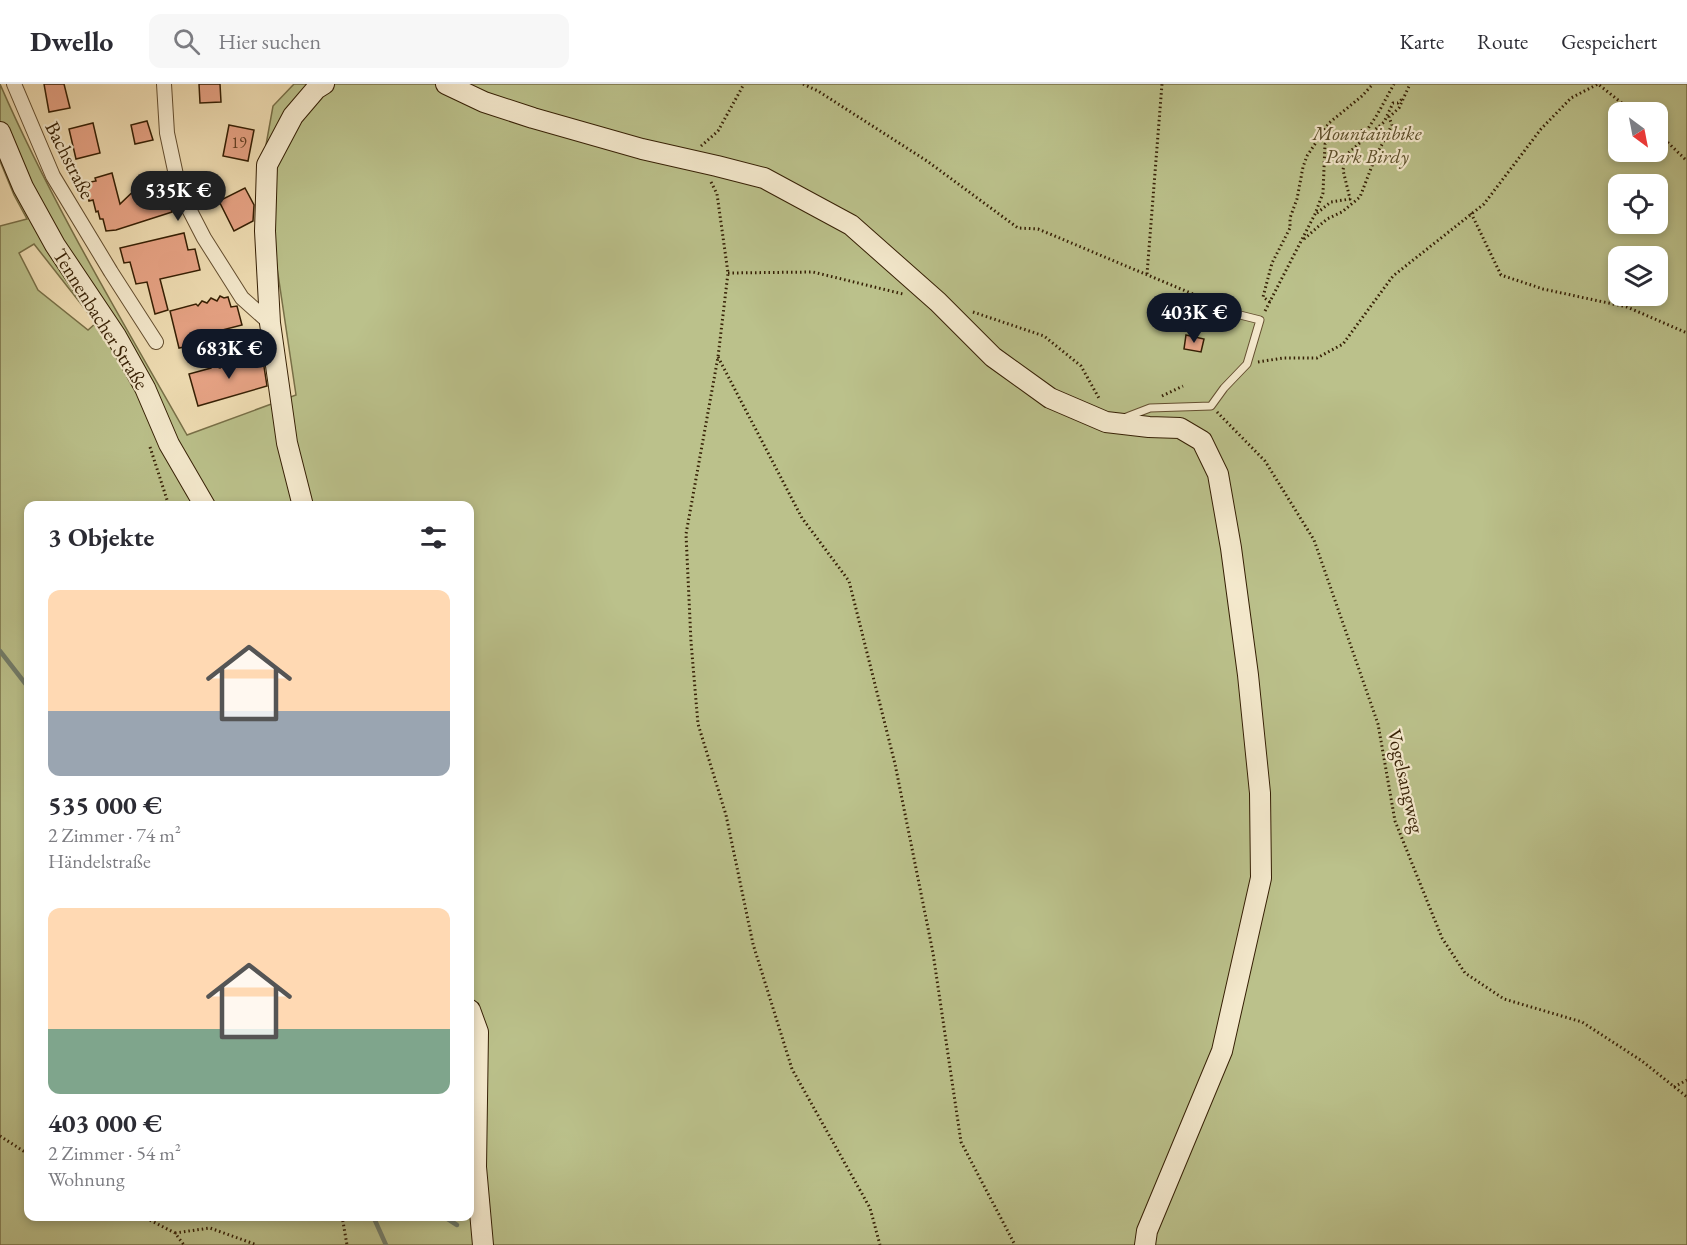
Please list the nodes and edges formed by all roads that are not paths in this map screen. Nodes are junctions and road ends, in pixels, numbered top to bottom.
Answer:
1 (14, 84) edge
2 (164, 84) edge
3 (324, 84) edge
4 (446, 84) edge
5 (0, 132) edge
6 (1199, 315) dead end
7 (270, 323) junction
8 (156, 342) dead end
9 (1113, 422) junction
10 (202, 501) edge
11 (302, 501) edge
12 (474, 1021) edge
13 (483, 1245) edge
14 (1145, 1245) edge

1 - 8 street, Bachstraße
2 - 7 street
3 - 7 street
4 - 9 street
5 - 10 street, Tennenbacher Straße
6 - 9 lane
7 - 11 street
9 - 14 street
12 - 13 street

